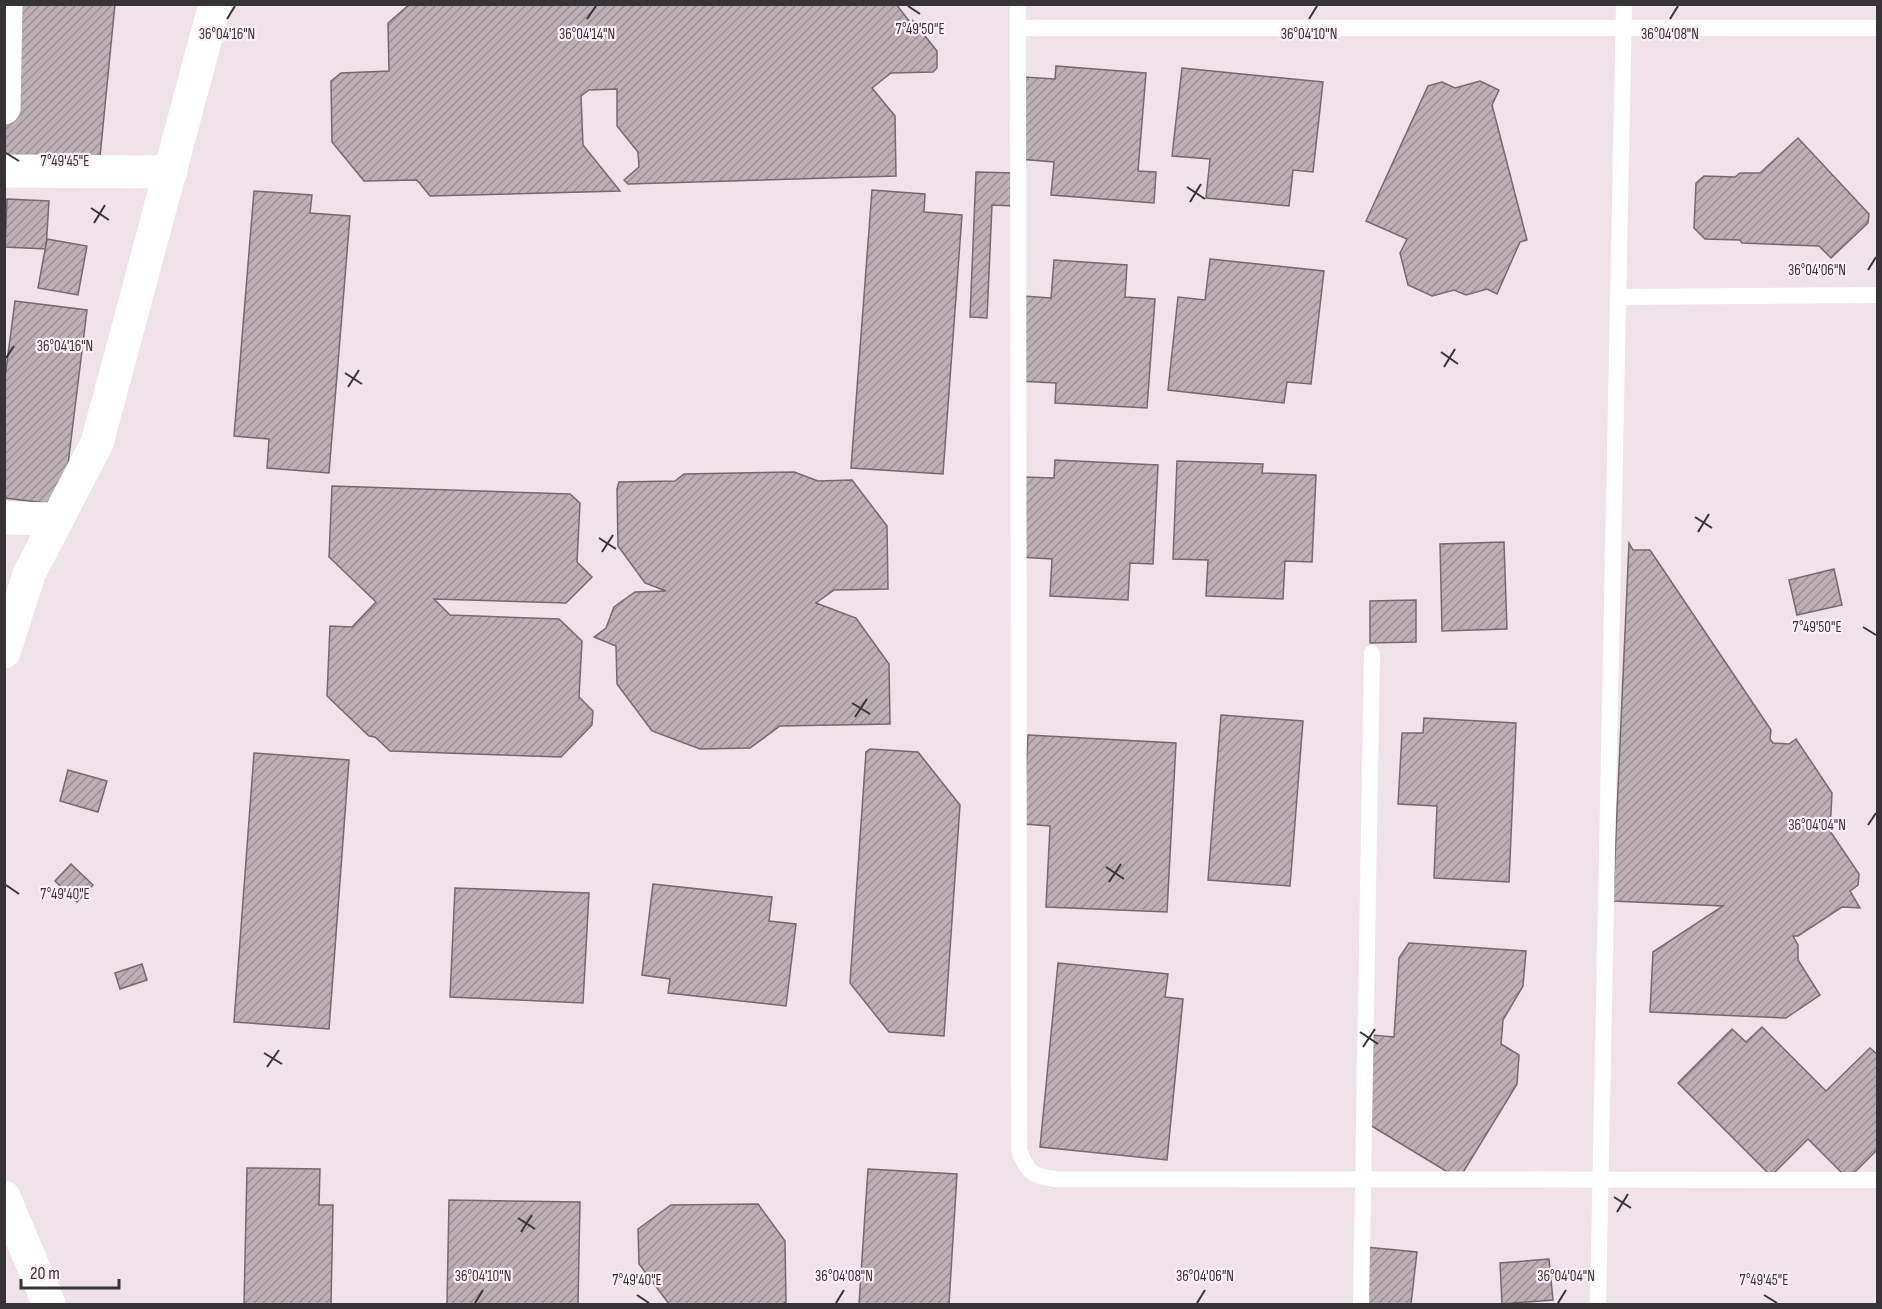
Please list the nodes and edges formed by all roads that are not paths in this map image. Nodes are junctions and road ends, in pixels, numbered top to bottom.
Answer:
1 (6, 4) edge
2 (215, 4) edge
3 (1018, 4) edge
4 (1624, 4) edge
5 (1018, 28) junction
6 (1878, 28) edge
7 (1623, 29) junction
8 (4, 108) edge
9 (4, 171) edge
10 (171, 172) junction
11 (1878, 295) edge
12 (1618, 297) junction
13 (4, 518) edge
14 (58, 519) junction
15 (4, 652) edge
16 (1372, 653) dead end
17 (1363, 1179) junction
18 (1601, 1180) junction
19 (1878, 1180) edge
20 (4, 1197) edge
21 (49, 1305) edge
22 (1360, 1305) edge
23 (1598, 1305) edge

1 - 8 street
2 - 10 street
3 - 5 lane
4 - 7 lane
5 - 7 lane
5 - 17 lane
6 - 7 lane
7 - 12 lane
9 - 10 street
10 - 14 street
11 - 12 lane
12 - 18 lane
13 - 14 street
14 - 15 street
16 - 17 lane
17 - 18 lane
17 - 22 lane
18 - 19 lane
18 - 23 lane
20 - 21 street

